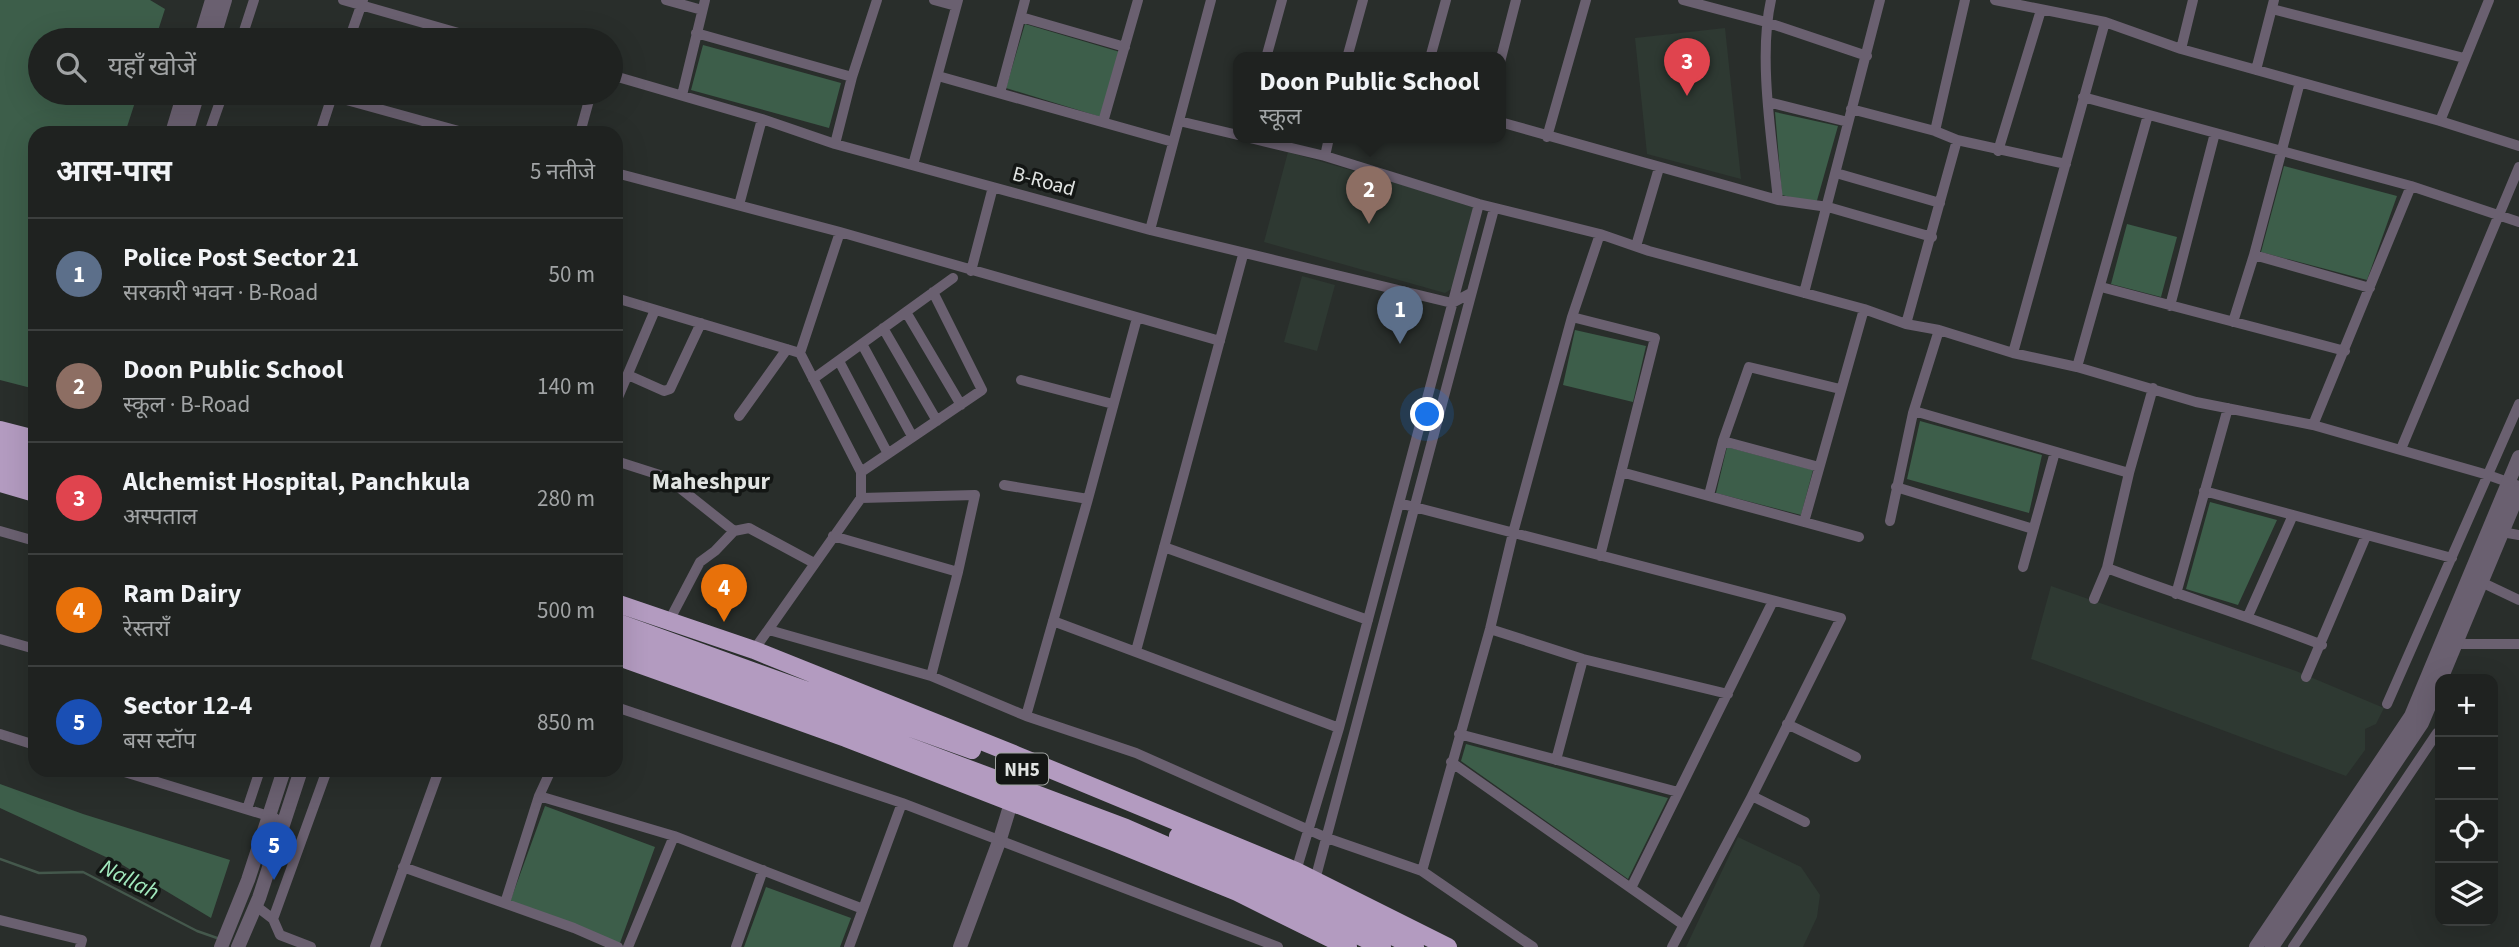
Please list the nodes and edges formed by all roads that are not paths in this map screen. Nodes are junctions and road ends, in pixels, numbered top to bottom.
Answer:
1 (212, 0) edge
2 (225, 0) edge
3 (254, 0) edge
4 (343, 0) edge
5 (666, 0) edge
6 (877, 0) edge
7 (934, 0) edge
8 (1026, 0) edge
9 (1138, 0) edge
10 (1211, 0) edge
11 (1282, 0) edge
12 (1363, 0) edge
13 (1446, 0) edge
14 (1517, 0) edge
15 (1586, 0) edge
16 (1684, 0) edge
17 (1771, 0) edge
18 (1880, 0) edge
19 (1965, 0) edge
20 (1995, 0) edge
21 (2193, 0) edge
22 (2489, 0) edge
23 (361, 3) edge
24 (957, 3) edge
25 (2273, 4) edge
26 (703, 5) edge
27 (2041, 10) junction
28 (1021, 17) junction
29 (1766, 22) junction
30 (2105, 22) junction
31 (204, 28) edge
32 (217, 28) edge
33 (245, 28) edge
34 (353, 28) edge
35 (443, 28) edge
36 (696, 33) junction
37 (1125, 47) junction
38 (2180, 49) junction
39 (1268, 52) edge
40 (1349, 52) edge
41 (1432, 52) edge
42 (1503, 52) edge
43 (1867, 56) junction
44 (2464, 58) junction
45 (2256, 70) junction
46 (938, 76) junction
47 (852, 77) junction
48 (623, 78) edge
49 (2300, 82) junction
50 (1000, 93) junction
51 (682, 95) junction
52 (2083, 97) junction
53 (1769, 102) junction
54 (180, 105) edge
55 (194, 105) edge
56 (219, 105) edge
57 (329, 105) edge
58 (368, 105) edge
59 (588, 105) edge
60 (1851, 109) junction
61 (2148, 115) junction
62 (762, 119) junction
63 (416, 120) junction
64 (1179, 121) junction
65 (2440, 121) junction
66 (1103, 122) junction
67 (1848, 122) junction
68 (1506, 124) edge
69 (174, 126) edge
70 (188, 126) edge
71 (211, 126) edge
72 (322, 126) edge
73 (415, 126) edge
74 (439, 126) edge
75 (582, 126) edge
76 (1935, 131) junction
77 (2215, 133) junction
78 (1233, 134) edge
79 (1547, 136) junction
80 (1957, 140) junction
81 (1173, 142) junction
82 (1271, 143) edge
83 (1328, 143) edge
84 (835, 144) junction
85 (2519, 146) edge
86 (1998, 150) junction
87 (2281, 152) junction
88 (1325, 156) junction
89 (2066, 164) junction
90 (913, 165) junction
91 (2519, 167) edge
92 (1659, 168) junction
93 (1836, 173) junction
94 (623, 175) edge
95 (2411, 186) junction
96 (993, 187) junction
97 (1778, 200) junction
98 (1940, 203) junction
99 (1479, 204) junction
100 (739, 205) junction
101 (1828, 207) junction
102 (1494, 209) junction
103 (2500, 216) junction
104 (2519, 222) edge
105 (1150, 230) junction
106 (840, 232) junction
107 (1600, 234) junction
108 (1932, 237) junction
109 (1636, 246) junction
110 (1243, 254) junction
111 (2254, 255) junction
112 (971, 271) junction
113 (953, 278) dead end
114 (2101, 287) junction
115 (2370, 288) junction
116 (933, 292) junction
117 (1471, 293) junction
118 (1804, 293) junction
119 (623, 300) edge
120 (1452, 303) junction
121 (2170, 306) junction
122 (1864, 309) junction
123 (655, 310) junction
124 (905, 312) junction
125 (1572, 317) junction
126 (1137, 318) junction
127 (2233, 321) junction
128 (701, 323) junction
129 (1906, 324) junction
130 (883, 328) junction
131 (1939, 330) junction
132 (1220, 341) junction
133 (862, 344) junction
134 (787, 349) junction
135 (2344, 351) junction
136 (800, 353) junction
137 (2013, 353) junction
138 (839, 361) junction
139 (2077, 367) junction
140 (628, 375) junction
141 (813, 379) junction
142 (1021, 380) dead end
143 (623, 386) edge
144 (2153, 388) junction
145 (1840, 389) junction
146 (1113, 404) junction
147 (2519, 404) edge
148 (961, 405) junction
149 (2228, 408) junction
150 (1914, 411) junction
151 (739, 416) dead end
152 (937, 421) junction
153 (2313, 425) junction
154 (0, 430) edge
155 (912, 436) junction
156 (28, 437) edge
157 (1723, 441) junction
158 (0, 448) edge
159 (2401, 449) junction
160 (2054, 452) junction
161 (887, 453) junction
162 (28, 456) edge
163 (2519, 457) edge
164 (623, 463) edge
165 (0, 465) edge
166 (1818, 467) junction
167 (862, 472) junction
168 (1621, 472) junction
169 (28, 473) edge
170 (2129, 473) junction
171 (2488, 475) junction
172 (0, 483) edge
173 (1004, 485) dead end
174 (1896, 487) junction
175 (2515, 487) edge
176 (2204, 491) junction
177 (28, 492) edge
178 (1709, 495) junction
179 (862, 498) junction
180 (1088, 499) junction
181 (1399, 503) junction
182 (1414, 507) junction
183 (2293, 515) junction
184 (1890, 521) dead end
185 (1804, 522) junction
186 (2033, 529) junction
187 (0, 531) edge
188 (734, 531) junction
189 (2502, 532) junction
190 (1513, 533) junction
191 (2519, 535) edge
192 (833, 536) junction
193 (2366, 536) junction
194 (1859, 537) dead end
195 (28, 539) edge
196 (1164, 547) junction
197 (1600, 556) junction
198 (2452, 558) junction
199 (814, 563) junction
200 (2023, 567) dead end
201 (2107, 568) junction
202 (958, 572) junction
203 (2481, 582) junction
204 (2176, 594) junction
205 (2094, 599) dead end
206 (2519, 600) edge
207 (1773, 601) junction
208 (623, 605) edge
209 (2248, 616) junction
210 (1368, 620) junction
211 (669, 621) junction
212 (1053, 621) junction
213 (623, 624) edge
214 (1490, 629) junction
215 (769, 630) junction
216 (0, 639) edge
217 (623, 642) edge
218 (2455, 644) junction
219 (2519, 644) edge
220 (2322, 645) junction
221 (28, 647) edge
222 (754, 650) junction
223 (1136, 651) junction
224 (623, 658) edge
225 (1583, 659) junction
226 (2442, 674) edge
227 (931, 676) junction
228 (2306, 677) dead end
229 (2435, 692) edge
230 (1728, 694) junction
231 (2387, 704) dead end
232 (623, 709) edge
233 (1026, 716) junction
234 (1787, 724) junction
235 (1338, 731) junction
236 (0, 734) edge
237 (1459, 734) junction
238 (2435, 736) edge
239 (957, 737) junction
240 (1353, 738) junction
241 (28, 742) edge
242 (1856, 757) dead end
243 (1556, 760) junction
244 (1451, 762) junction
245 (947, 769) junction
246 (149, 777) edge
247 (258, 777) edge
248 (282, 777) edge
249 (300, 777) edge
250 (324, 777) edge
251 (436, 777) edge
252 (548, 777) edge
253 (1678, 792) junction
254 (539, 796) junction
255 (1752, 796) junction
256 (902, 803) junction
257 (1011, 803) junction
258 (247, 810) junction
259 (269, 816) junction
260 (285, 821) junction
261 (1805, 822) dead end
262 (1309, 830) junction
263 (674, 836) junction
264 (1326, 838) junction
265 (1000, 839) junction
266 (403, 867) junction
267 (763, 870) junction
268 (1422, 870) junction
269 (1296, 871) junction
270 (1315, 880) junction
271 (1631, 888) junction
272 (505, 903) junction
273 (256, 906) junction
274 (863, 909) junction
275 (273, 919) junction
276 (0, 920) edge
277 (1682, 924) junction
278 (80, 947) edge
279 (221, 947) edge
280 (238, 947) edge
281 (311, 947) edge
282 (374, 947) edge
283 (618, 947) edge
284 (628, 947) edge
285 (736, 947) edge
286 (849, 947) edge
287 (960, 947) edge
288 (1278, 947) edge
289 (1348, 947) edge
290 (1382, 947) edge
291 (1415, 947) edge
292 (1448, 947) edge
293 (1533, 947) edge
294 (1672, 947) edge
295 (2256, 947) edge
296 (2272, 947) edge
297 (2293, 947) edge

1 - 31 street
2 - 32 street
3 - 33 street
4 - 23 street
5 - 26 street
6 - 47 street
7 - 24 street
8 - 28 street
9 - 37 street
10 - 64 street
11 - 39 street
12 - 40 street
13 - 41 street
14 - 42 street
15 - 79 street
16 - 29 street
17 - 29 street
18 - 43 street
19 - 76 street
20 - 27 street
21 - 38 street
22 - 44 street
23 - 34 street
23 - 35 street
24 - 46 street
25 - 44 street
25 - 45 street
26 - 36 street
27 - 30 street
27 - 86 street
28 - 37 street
28 - 50 street
29 - 43 street
29 - 53 street
30 - 38 street
30 - 52 street
36 - 47 street
36 - 51 street
37 - 66 street
38 - 45 street
43 - 60 street
44 - 65 street
45 - 49 street
46 - 50 street
46 - 90 street
47 - 84 street
48 - 51 street, B-Road
49 - 65 street
49 - 87 street
50 - 66 street
51 - 62 street, B-Road
52 - 61 street
52 - 89 street
53 - 67 street
53 - 97 street
54 - 69 street
55 - 70 street
56 - 71 street
57 - 72 street
58 - 63 street
59 - 75 street
60 - 67 street
60 - 76 street
61 - 77 street
61 - 114 street
62 - 84 street, B-Road
62 - 100 street
63 - 73 street
63 - 74 street
64 - 78 street
64 - 81 street
65 - 85 street
66 - 81 street
67 - 93 street
68 - 79 street
76 - 80 street
77 - 87 street
77 - 121 street
79 - 92 street
80 - 86 street
80 - 98 street
81 - 105 street
82 - 88 street
83 - 88 street
84 - 90 street, B-Road
86 - 89 street
87 - 95 street
87 - 111 street
88 - 99 street
89 - 137 street
90 - 96 street, B-Road
91 - 103 street
92 - 97 street
92 - 109 street
93 - 98 street
93 - 101 street
94 - 100 street
95 - 103 street
95 - 115 street
96 - 105 street, B-Road
96 - 112 street
97 - 101 street
98 - 108 street
99 - 102 street
99 - 120 street
100 - 106 street
101 - 108 street
101 - 118 street
102 - 107 street
102 - 117 street
103 - 104 street
103 - 159 street
105 - 110 street, B-Road
106 - 112 street
106 - 136 street
107 - 109 street
107 - 125 street
108 - 129 street
109 - 118 street
110 - 120 street, B-Road
110 - 132 street
111 - 115 street
111 - 127 street
112 - 126 street
113 - 116 street
114 - 121 street
114 - 139 street
115 - 135 street
116 - 124 street
116 - 148 street
117 - 120 street
117 - 182 street
118 - 122 street
119 - 123 street
120 - 181 street
121 - 127 street
122 - 129 street
122 - 145 street
123 - 128 street
123 - 140 street
124 - 130 street
124 - 148 street
125 - 168 street
125 - 190 street
126 - 132 street
126 - 146 street
127 - 135 street
128 - 134 street
128 - 140 street
129 - 131 street
130 - 133 street
130 - 152 street
131 - 137 street
131 - 150 street
132 - 196 street
133 - 138 street
133 - 155 street
134 - 136 street
134 - 151 street
135 - 153 street
136 - 141 street
137 - 139 street
138 - 141 street
138 - 161 street
139 - 144 street
140 - 143 street
141 - 167 street
142 - 146 street
144 - 149 street
144 - 170 street
145 - 157 street
145 - 166 street
146 - 180 street
147 - 171 street
148 - 152 street
149 - 153 street
149 - 176 street
150 - 160 street
150 - 174 street
152 - 155 street
153 - 159 street
154 - 156 highway
155 - 161 street
157 - 166 street
157 - 178 street
158 - 162 highway
159 - 171 street
160 - 170 street
160 - 186 street
161 - 167 street
163 - 175 street
164 - 188 street
165 - 169 highway
166 - 185 street
167 - 179 street
168 - 178 street
168 - 197 street
170 - 201 street
171 - 175 street
171 - 198 street
172 - 177 highway
173 - 180 street
174 - 184 street
174 - 186 street
175 - 189 street
175 - 295 street
176 - 183 street
176 - 204 street
178 - 185 street
179 - 192 street
179 - 202 street
180 - 212 street
181 - 182 street
181 - 210 street
182 - 190 street
182 - 240 street
183 - 193 street
183 - 209 street
185 - 194 street
186 - 200 street
187 - 195 street
188 - 199 street
188 - 211 street
189 - 191 street
189 - 203 street
190 - 197 street
190 - 214 street
192 - 199 street
192 - 202 street
193 - 198 street
193 - 220 street
196 - 210 street
196 - 223 street
197 - 207 street
198 - 231 street
199 - 215 street
201 - 204 street
201 - 205 street
202 - 227 street
203 - 206 street
203 - 218 street
204 - 209 street
207 - 230 street
207 - 234 street
208 - 211 highway
209 - 220 street
210 - 235 street
211 - 222 highway
212 - 223 street
212 - 233 street
213 - 239 highway, NH5
214 - 225 street
214 - 237 street
215 - 222 street
215 - 227 street
216 - 221 street
217 - 245 highway, NH5
218 - 219 street
218 - 226 street
220 - 228 street
222 - 239 highway
223 - 235 street
224 - 245 highway
225 - 230 street
225 - 243 street
227 - 233 street
229 - 296 street
230 - 253 street
232 - 256 street
233 - 262 street
234 - 242 street
234 - 255 street
235 - 240 street
235 - 262 street
236 - 241 street
237 - 243 street
237 - 244 street
238 - 297 street
239 - 269 highway
239 - 291 highway, NH5
240 - 264 street
243 - 253 street
244 - 268 street
244 - 271 street
245 - 257 highway
245 - 290 highway, NH5
246 - 258 street
247 - 258 street
248 - 259 street
249 - 260 street
250 - 275 street
251 - 266 street
252 - 254 street
253 - 271 street
254 - 263 street
254 - 272 street
255 - 261 street
255 - 277 street
256 - 265 street
256 - 274 street
257 - 265 street
257 - 289 highway
258 - 259 street
259 - 260 street
259 - 279 street
260 - 273 street
262 - 264 street
262 - 269 street
263 - 267 street
263 - 284 street
264 - 268 street
264 - 270 street
265 - 287 street
265 - 288 street
266 - 272 street
266 - 282 street
267 - 274 street
267 - 285 street
268 - 293 street
269 - 270 highway
270 - 292 highway
271 - 277 street
272 - 283 street
273 - 275 street
273 - 280 street
274 - 286 street
275 - 281 street
276 - 278 street
277 - 294 street

